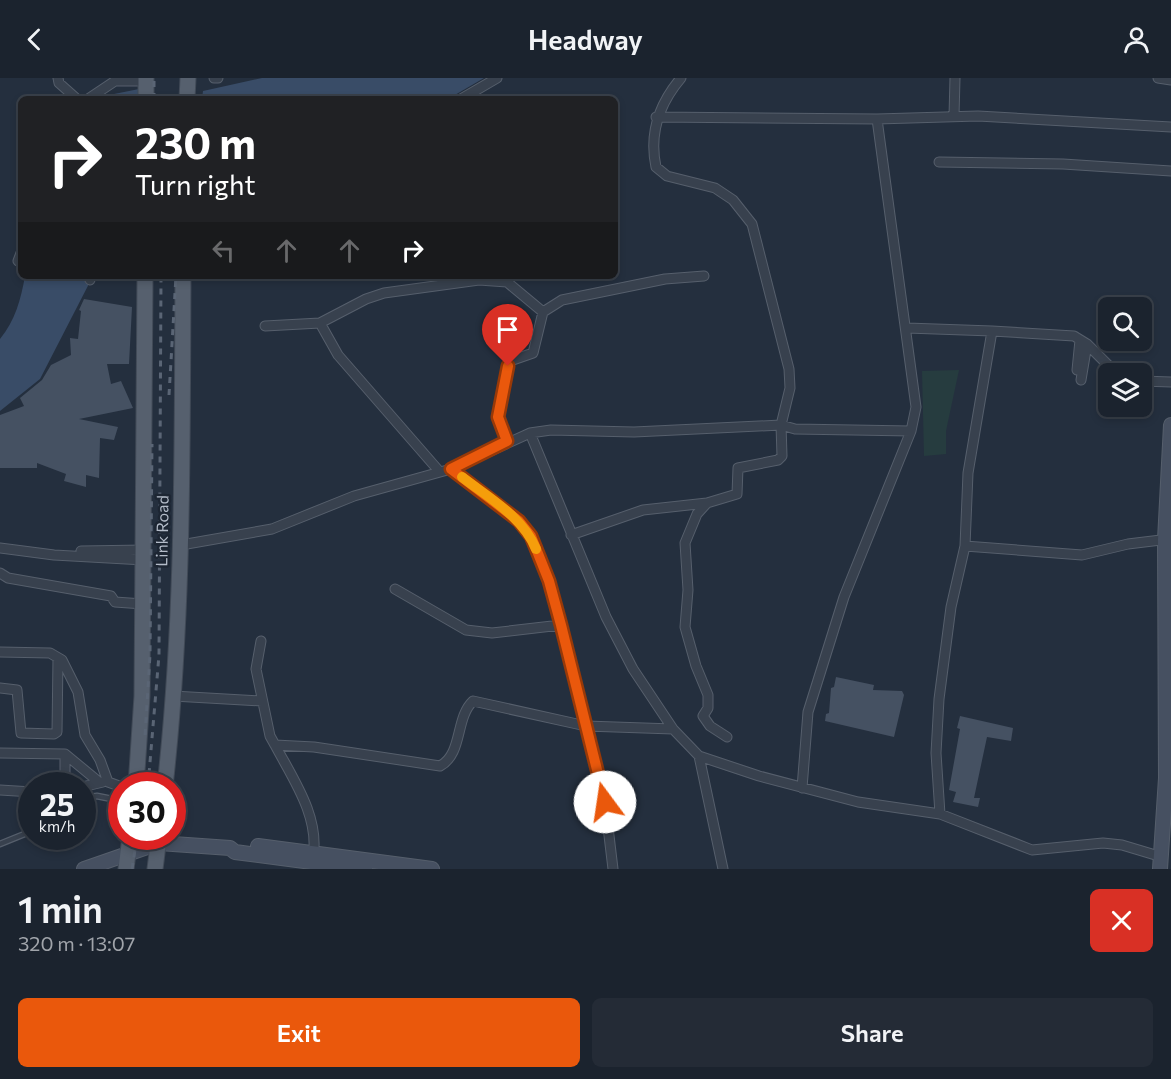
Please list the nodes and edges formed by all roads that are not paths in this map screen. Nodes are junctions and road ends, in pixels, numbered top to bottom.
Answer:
1 (58, 78) edge
2 (497, 78) edge
3 (681, 78) edge
4 (955, 78) edge
5 (1158, 78) edge
6 (1171, 80) edge
7 (146, 87) edge
8 (74, 96) edge
9 (92, 96) edge
10 (466, 96) edge
11 (954, 116) junction
12 (656, 117) junction
13 (877, 119) junction
14 (1171, 127) edge
15 (939, 162) dead end
16 (1171, 171) edge
17 (704, 276) dead end
18 (145, 279) edge
19 (183, 279) edge
20 (543, 312) junction
21 (320, 322) junction
22 (265, 326) dead end
23 (908, 328) junction
24 (992, 331) junction
25 (1084, 342) junction
26 (1106, 363) edge
27 (1079, 377) dead end
28 (1152, 381) edge
29 (1171, 382) edge
30 (781, 425) junction
31 (1171, 425) edge
32 (911, 431) junction
33 (530, 433) junction
34 (507, 441) junction
35 (451, 469) junction
36 (439, 471) junction
37 (707, 503) junction
38 (571, 535) junction
39 (1168, 539) edge
40 (181, 545) junction
41 (965, 546) junction
42 (0, 547) edge
43 (144, 555) junction
44 (0, 573) edge
45 (395, 589) dead end
46 (143, 604) junction
47 (561, 625) junction
48 (261, 641) dead end
49 (0, 652) edge
50 (58, 658) junction
51 (0, 688) edge
52 (173, 696) junction
53 (262, 701) junction
54 (1169, 717) edge
55 (586, 726) junction
56 (673, 729) junction
57 (727, 737) dead end
58 (275, 745) junction
59 (0, 753) edge
60 (65, 754) junction
61 (699, 756) junction
62 (64, 772) edge
63 (137, 772) edge
64 (166, 772) edge
65 (104, 782) junction
66 (108, 783) edge
67 (96, 784) edge
68 (802, 788) junction
69 (0, 790) edge
70 (18, 791) edge
71 (940, 814) junction
72 (18, 837) edge
73 (186, 843) edge
74 (0, 844) edge
75 (119, 850) edge
76 (129, 850) edge
77 (158, 850) edge
78 (313, 858) junction
79 (1161, 863) edge
80 (365, 866) edge
81 (84, 869) edge
82 (126, 869) edge
83 (155, 869) edge
84 (432, 869) edge
85 (613, 869) edge
86 (723, 869) edge

1 - 8 street
2 - 10 street
3 - 12 street
4 - 11 street
5 - 6 street
7 - 9 street
11 - 13 street
11 - 14 street
12 - 13 street
12 - 30 street
13 - 23 street
15 - 16 street
17 - 20 street
18 - 43 main road, Link Road
19 - 40 main road, Link Road
20 - 21 street
20 - 34 street
21 - 22 street
21 - 36 street
23 - 24 street
23 - 32 street
24 - 25 street
24 - 41 street
25 - 26 street
25 - 27 street
28 - 29 street
30 - 32 street
30 - 33 street
30 - 37 street
31 - 39 main road
32 - 68 street
33 - 34 street
33 - 38 street
34 - 35 street
35 - 36 street
35 - 47 street
36 - 40 street
37 - 38 street
37 - 57 street
38 - 56 street
39 - 41 street
39 - 54 main road
40 - 52 main road, Link Road
41 - 71 street
42 - 43 street
43 - 46 main road, Link Road
44 - 46 street
45 - 47 street
46 - 63 main road, Link Road
47 - 55 street
48 - 53 street
49 - 50 street
50 - 51 street
50 - 65 street
52 - 53 street
52 - 64 main road, Link Road
53 - 58 street
54 - 79 main road
55 - 56 street
55 - 58 street
55 - 85 street
56 - 61 street
58 - 78 street
59 - 60 street
60 - 62 street
60 - 65 street
61 - 68 street
61 - 86 street
65 - 66 street
65 - 67 street
68 - 71 street
69 - 70 street
71 - 79 street
72 - 74 lane
73 - 78 main road
75 - 81 main road
76 - 82 main road
77 - 83 main road
78 - 80 main road
80 - 84 main road

